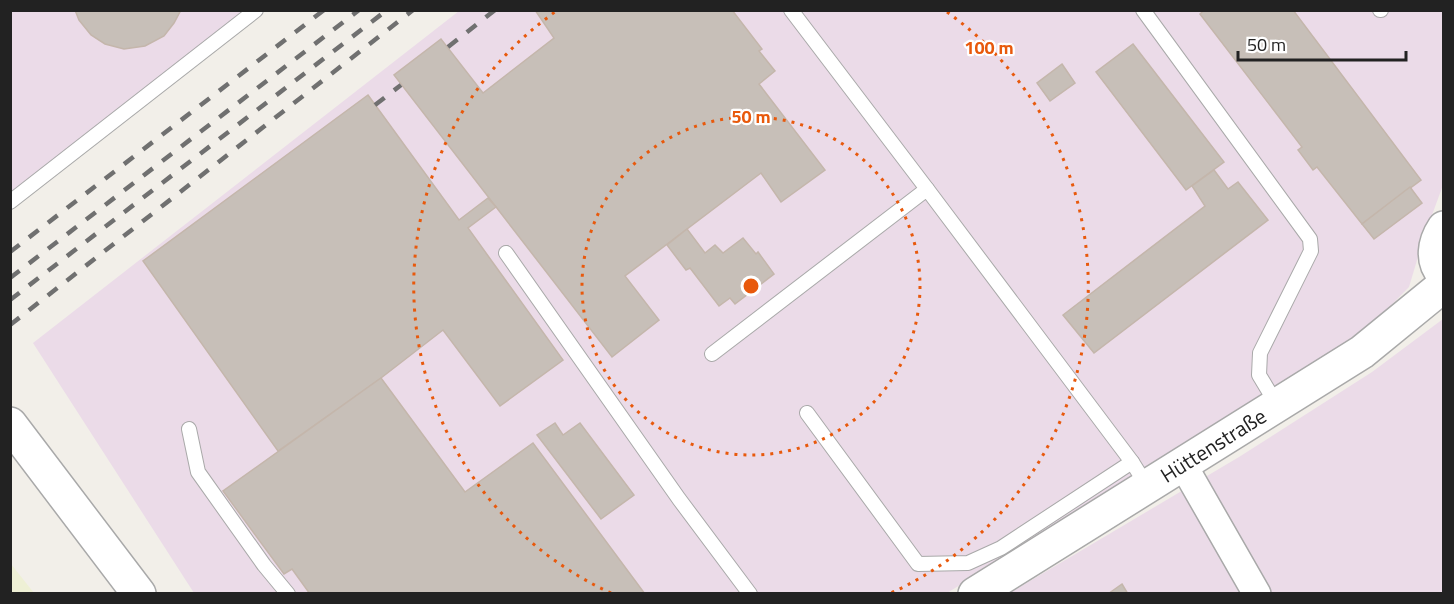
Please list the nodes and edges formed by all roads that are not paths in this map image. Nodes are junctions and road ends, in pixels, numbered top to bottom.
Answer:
1 (256, 10) edge
2 (791, 10) edge
3 (1143, 10) edge
4 (927, 189) junction
5 (10, 202) edge
6 (1443, 228) edge
7 (506, 253) dead end
8 (1443, 275) edge
9 (1443, 285) edge
10 (712, 354) dead end
11 (1277, 405) junction
12 (807, 413) dead end
13 (10, 424) edge
14 (189, 429) dead end
15 (1182, 463) junction
16 (1139, 474) junction
17 (139, 594) edge
18 (288, 594) edge
19 (750, 594) edge
20 (975, 594) edge
21 (1257, 594) edge

1 - 5 lane
2 - 4 lane
3 - 11 lane
4 - 10 lane
4 - 16 lane
6 - 8 street
7 - 19 lane
9 - 11 street, Hüttenstraße
11 - 15 street, Hüttenstraße
12 - 16 lane
13 - 17 street
14 - 18 lane
15 - 16 street, Hüttenstraße
15 - 21 street
16 - 20 street, Hüttenstraße

